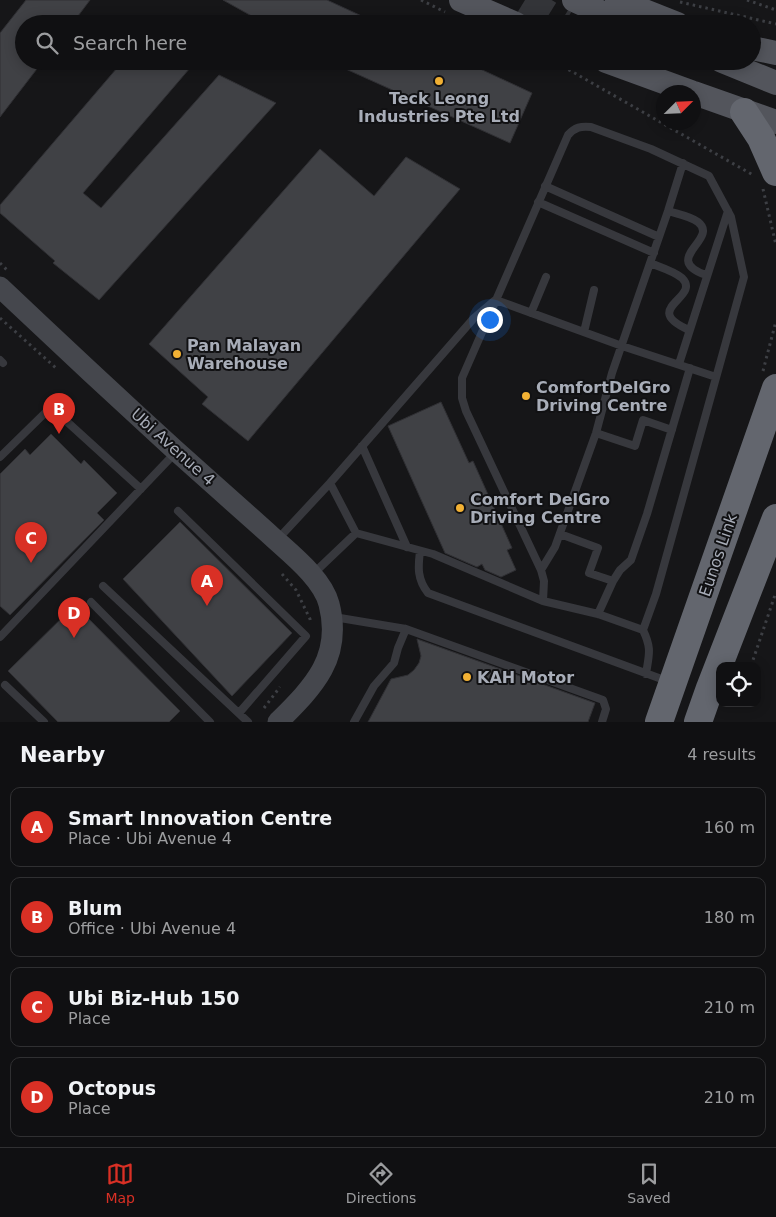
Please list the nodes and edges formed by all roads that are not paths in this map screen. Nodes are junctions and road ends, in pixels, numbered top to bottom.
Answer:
1 (461, 0) edge
2 (574, 0) edge
3 (617, 0) edge
4 (495, 15) edge
5 (607, 15) edge
6 (654, 15) edge
7 (761, 50) edge
8 (776, 53) edge
9 (630, 70) edge
10 (744, 70) edge
11 (776, 83) edge
12 (670, 85) edge
13 (701, 96) edge
14 (744, 112) junction
15 (776, 122) edge
16 (683, 163) junction
17 (776, 172) edge
18 (545, 186) junction
19 (538, 202) junction
20 (668, 211) junction
21 (728, 212) junction
22 (659, 238) junction
23 (654, 253) junction
24 (650, 263) junction
25 (706, 276) junction
26 (546, 277) dead end
27 (0, 287) edge
28 (594, 290) dead end
29 (496, 300) junction
30 (531, 313) junction
31 (689, 330) junction
32 (584, 332) junction
33 (622, 346) junction
34 (679, 364) junction
35 (690, 368) junction
36 (716, 377) junction
37 (776, 388) edge
38 (672, 430) junction
39 (596, 433) junction
40 (362, 446) junction
41 (176, 451) junction
42 (0, 457) edge
43 (330, 483) junction
44 (141, 489) junction
45 (178, 511) dead end
46 (776, 518) edge
47 (356, 533) junction
48 (560, 534) junction
49 (276, 541) junction
50 (407, 547) junction
51 (420, 551) junction
52 (541, 570) junction
53 (312, 575) junction
54 (613, 581) junction
55 (103, 586) dead end
56 (543, 601) junction
57 (91, 602) dead end
58 (598, 614) junction
59 (331, 616) junction
60 (406, 629) junction
61 (643, 630) junction
62 (0, 637) edge
63 (646, 674) junction
64 (673, 684) junction
65 (5, 685) dead end
66 (239, 713) junction
67 (44, 722) edge
68 (210, 722) edge
69 (248, 722) edge
70 (278, 722) edge
71 (354, 722) edge
72 (602, 722) edge
73 (659, 722) edge
74 (698, 722) edge

1 - 4 main road
2 - 5 main road
3 - 6 main road
7 - 8 main road
9 - 12 main road
10 - 11 main road
13 - 14 main road
14 - 15 main road
14 - 17 highway
16 - 18 lane
16 - 20 lane
16 - 21 lane
18 - 19 lane
18 - 22 lane
19 - 23 lane
19 - 29 lane
20 - 22 lane
20 - 25 lane
21 - 25 lane
21 - 36 lane
22 - 23 lane
23 - 24 lane
24 - 31 lane
24 - 33 lane
25 - 31 lane
26 - 30 lane
27 - 41 street, Ubi Avenue 4
28 - 32 lane
29 - 30 lane
29 - 40 lane
29 - 52 lane
30 - 32 lane
31 - 34 lane
32 - 33 lane
33 - 34 lane
33 - 39 lane
34 - 35 lane
35 - 36 lane
35 - 38 lane
36 - 61 lane
37 - 64 highway, Eunos Link
38 - 39 lane
38 - 54 lane
39 - 48 lane
40 - 43 lane
40 - 50 lane
41 - 44 lane
41 - 49 street, Ubi Avenue 4
42 - 44 lane
43 - 47 lane
43 - 49 lane
44 - 62 lane
45 - 66 lane
46 - 74 highway
47 - 50 lane
47 - 53 lane
48 - 52 lane
48 - 54 lane
49 - 53 street, Ubi Avenue 4
50 - 51 lane
51 - 56 lane
51 - 63 lane
52 - 56 lane
53 - 59 street, Ubi Avenue 4
54 - 58 lane
55 - 66 lane
56 - 58 lane
57 - 68 lane
58 - 61 lane
59 - 60 lane
59 - 70 street, Ubi Avenue 4
60 - 71 lane
60 - 72 lane
61 - 63 lane
63 - 64 lane
64 - 73 highway, Eunos Link
65 - 67 lane
66 - 69 lane

